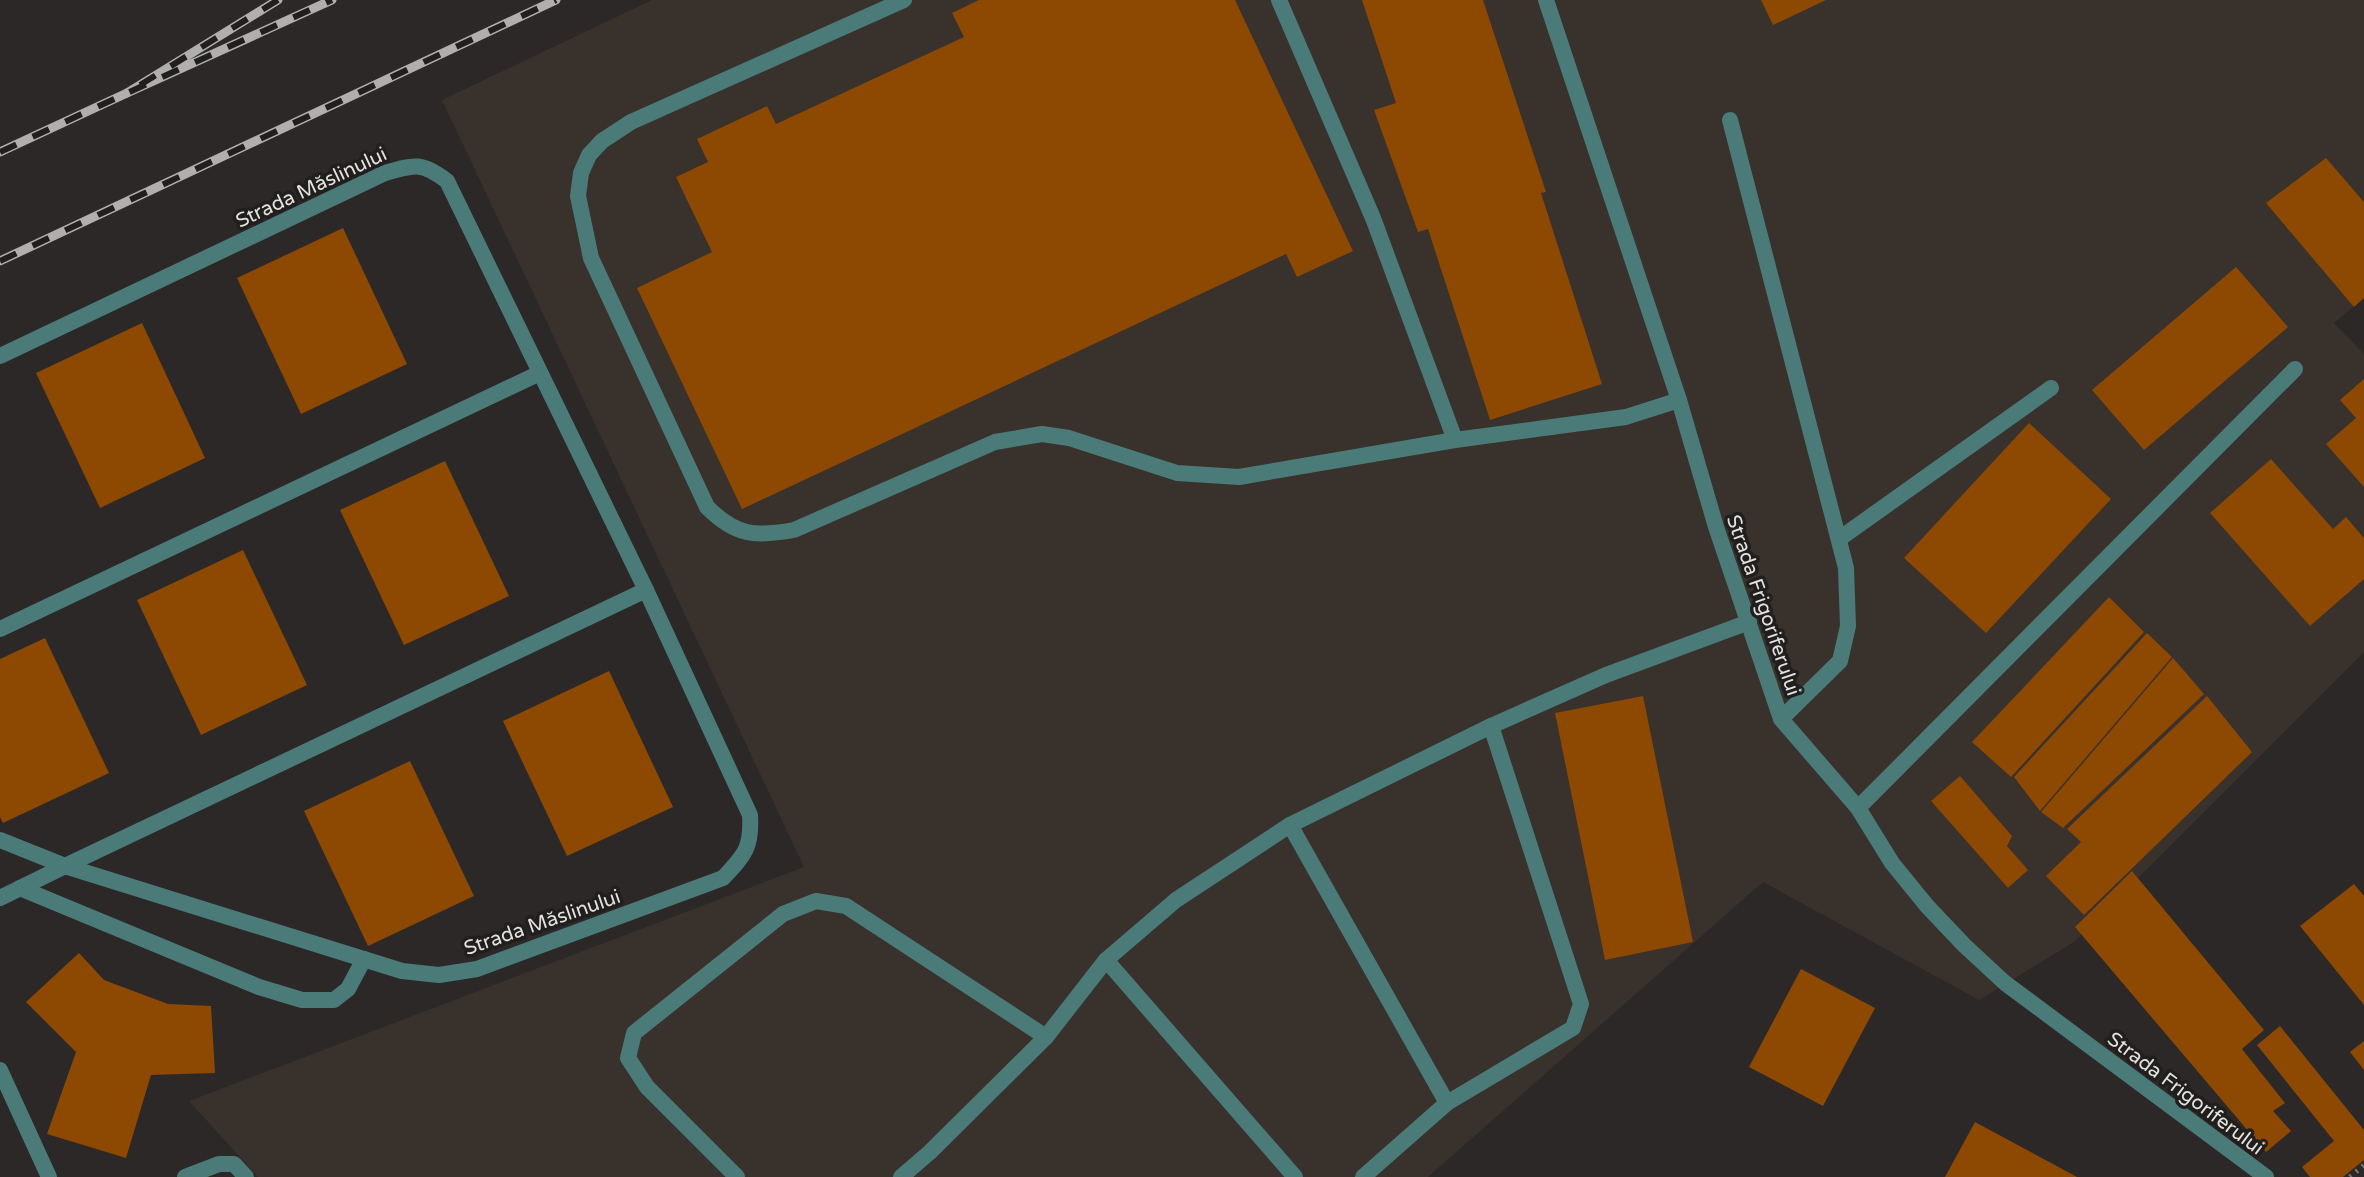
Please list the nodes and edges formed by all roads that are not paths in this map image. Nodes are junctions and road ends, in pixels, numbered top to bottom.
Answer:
1 (904, 0) edge
2 (1279, 0) edge
3 (1546, 0) edge
4 (1730, 120) dead end
5 (0, 356) edge
6 (2295, 369) dead end
7 (540, 373) junction
8 (2051, 388) dead end
9 (1679, 400) junction
10 (1455, 440) junction
11 (1839, 539) junction
12 (646, 590) junction
13 (1749, 622) junction
14 (0, 629) edge
15 (1781, 719) junction
16 (1491, 726) junction
17 (1858, 808) junction
18 (1290, 825) junction
19 (0, 840) edge
20 (65, 866) junction
21 (20, 888) junction
22 (0, 898) edge
23 (364, 959) junction
24 (1106, 960) junction
25 (1046, 1037) junction
26 (0, 1070) edge
27 (1447, 1103) junction
28 (49, 1177) edge
29 (185, 1177) edge
30 (246, 1177) edge
31 (737, 1177) edge
32 (901, 1177) edge
33 (1295, 1177) edge
34 (1363, 1177) edge
35 (2266, 1177) edge

1 - 10 street
2 - 10 street
3 - 9 street, Strada Frigoriferului
4 - 11 street
5 - 7 street, Strada Măslinului
6 - 17 street
7 - 12 street, Strada Măslinului
7 - 14 street
8 - 11 street
9 - 10 street
9 - 13 street, Strada Frigoriferului
11 - 15 street
12 - 20 street
12 - 23 street, Strada Măslinului
13 - 15 street, Strada Frigoriferului
13 - 16 street
15 - 17 street, Strada Frigoriferului
16 - 18 street
16 - 27 street
17 - 35 street, Strada Frigoriferului
18 - 24 street
18 - 27 street
19 - 20 street, Strada Măslinului
20 - 21 street
20 - 23 street, Strada Măslinului
21 - 22 street
21 - 23 street
24 - 25 street
24 - 33 street
25 - 31 street
25 - 32 street
26 - 28 street
27 - 34 street
29 - 30 street

